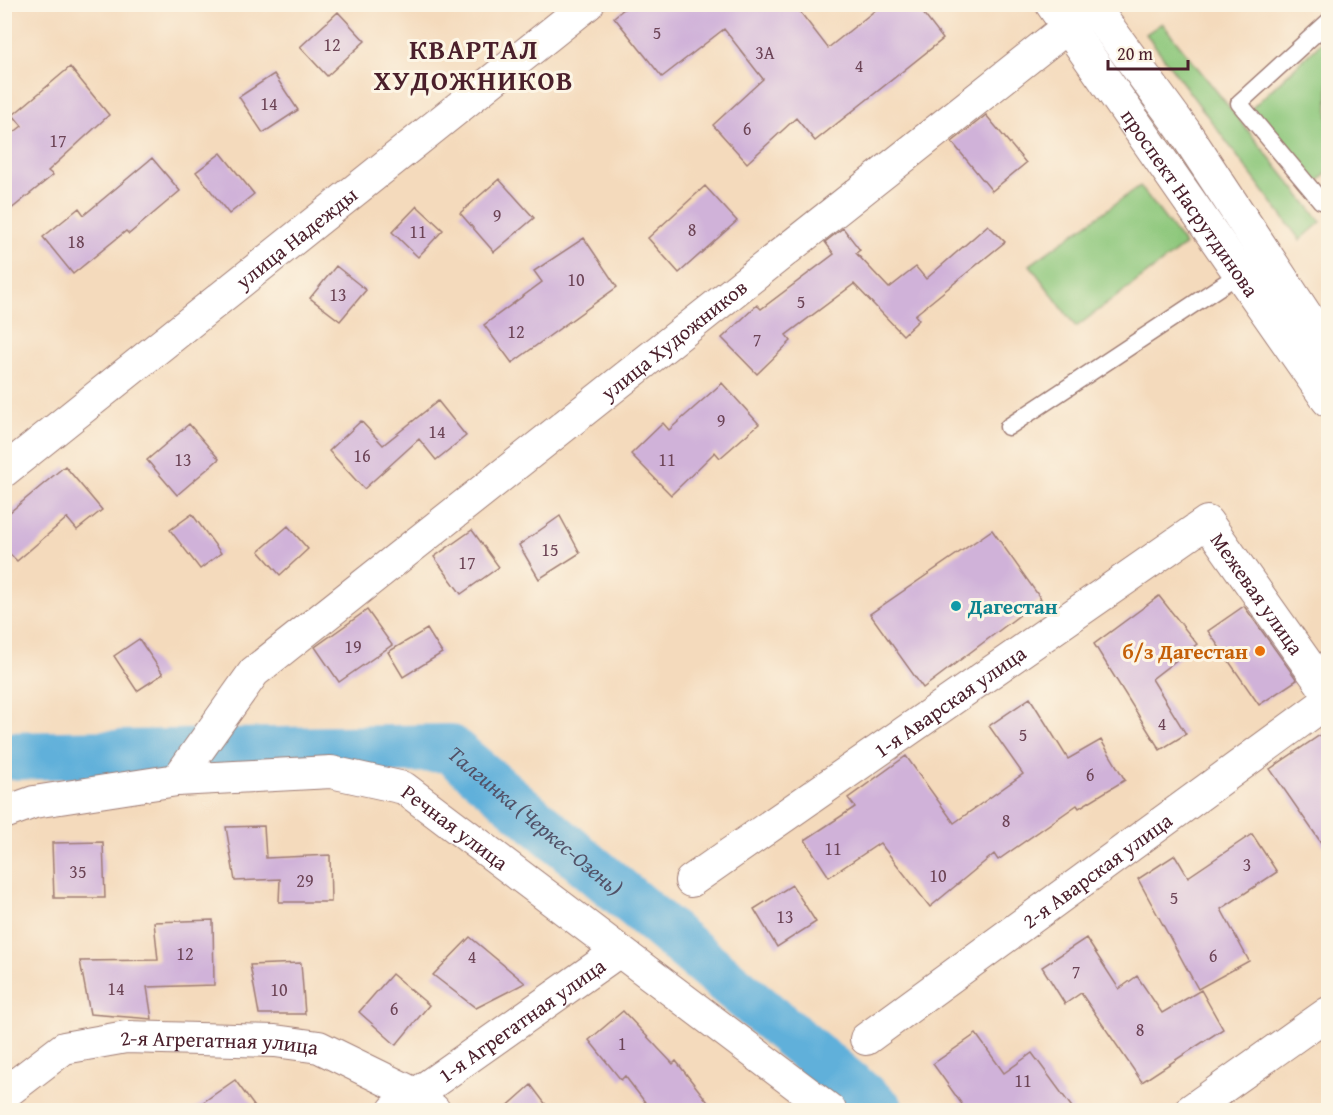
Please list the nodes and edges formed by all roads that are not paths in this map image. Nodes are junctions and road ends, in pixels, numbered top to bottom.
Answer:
1 (588, 4) edge
2 (1080, 10) edge
3 (1329, 22) edge
4 (1329, 194) edge
5 (1239, 274) junction
6 (1329, 349) edge
7 (1329, 400) edge
8 (1008, 427) dead end
9 (4, 471) edge
10 (1207, 522) joint
11 (1329, 693) edge
12 (1329, 701) edge
13 (177, 780) junction
14 (4, 813) edge
15 (692, 880) dead end
16 (619, 951) junction
17 (1329, 1013) edge
18 (866, 1039) dead end
19 (4, 1094) edge
20 (414, 1105) edge
21 (809, 1105) edge
22 (1191, 1110) edge

1 - 9 street, улица Надежды
2 - 5 main road, проспект Насрутдинова
2 - 6 main road, проспект Насрутдинова
2 - 13 street, улица Художников
3 - 4 lane
5 - 7 main road, проспект Насрутдинова
5 - 8 lane
10 - 11 street, Межевая улица
10 - 15 street, 1-я Аварская улица
12 - 18 street, 2-я Аварская улица
13 - 14 street, Речная улица
13 - 16 street, Речная улица
16 - 20 street, 1-я Агрегатная улица
16 - 21 street, Речная улица
17 - 22 street
19 - 20 street, 2-я Агрегатная улица

